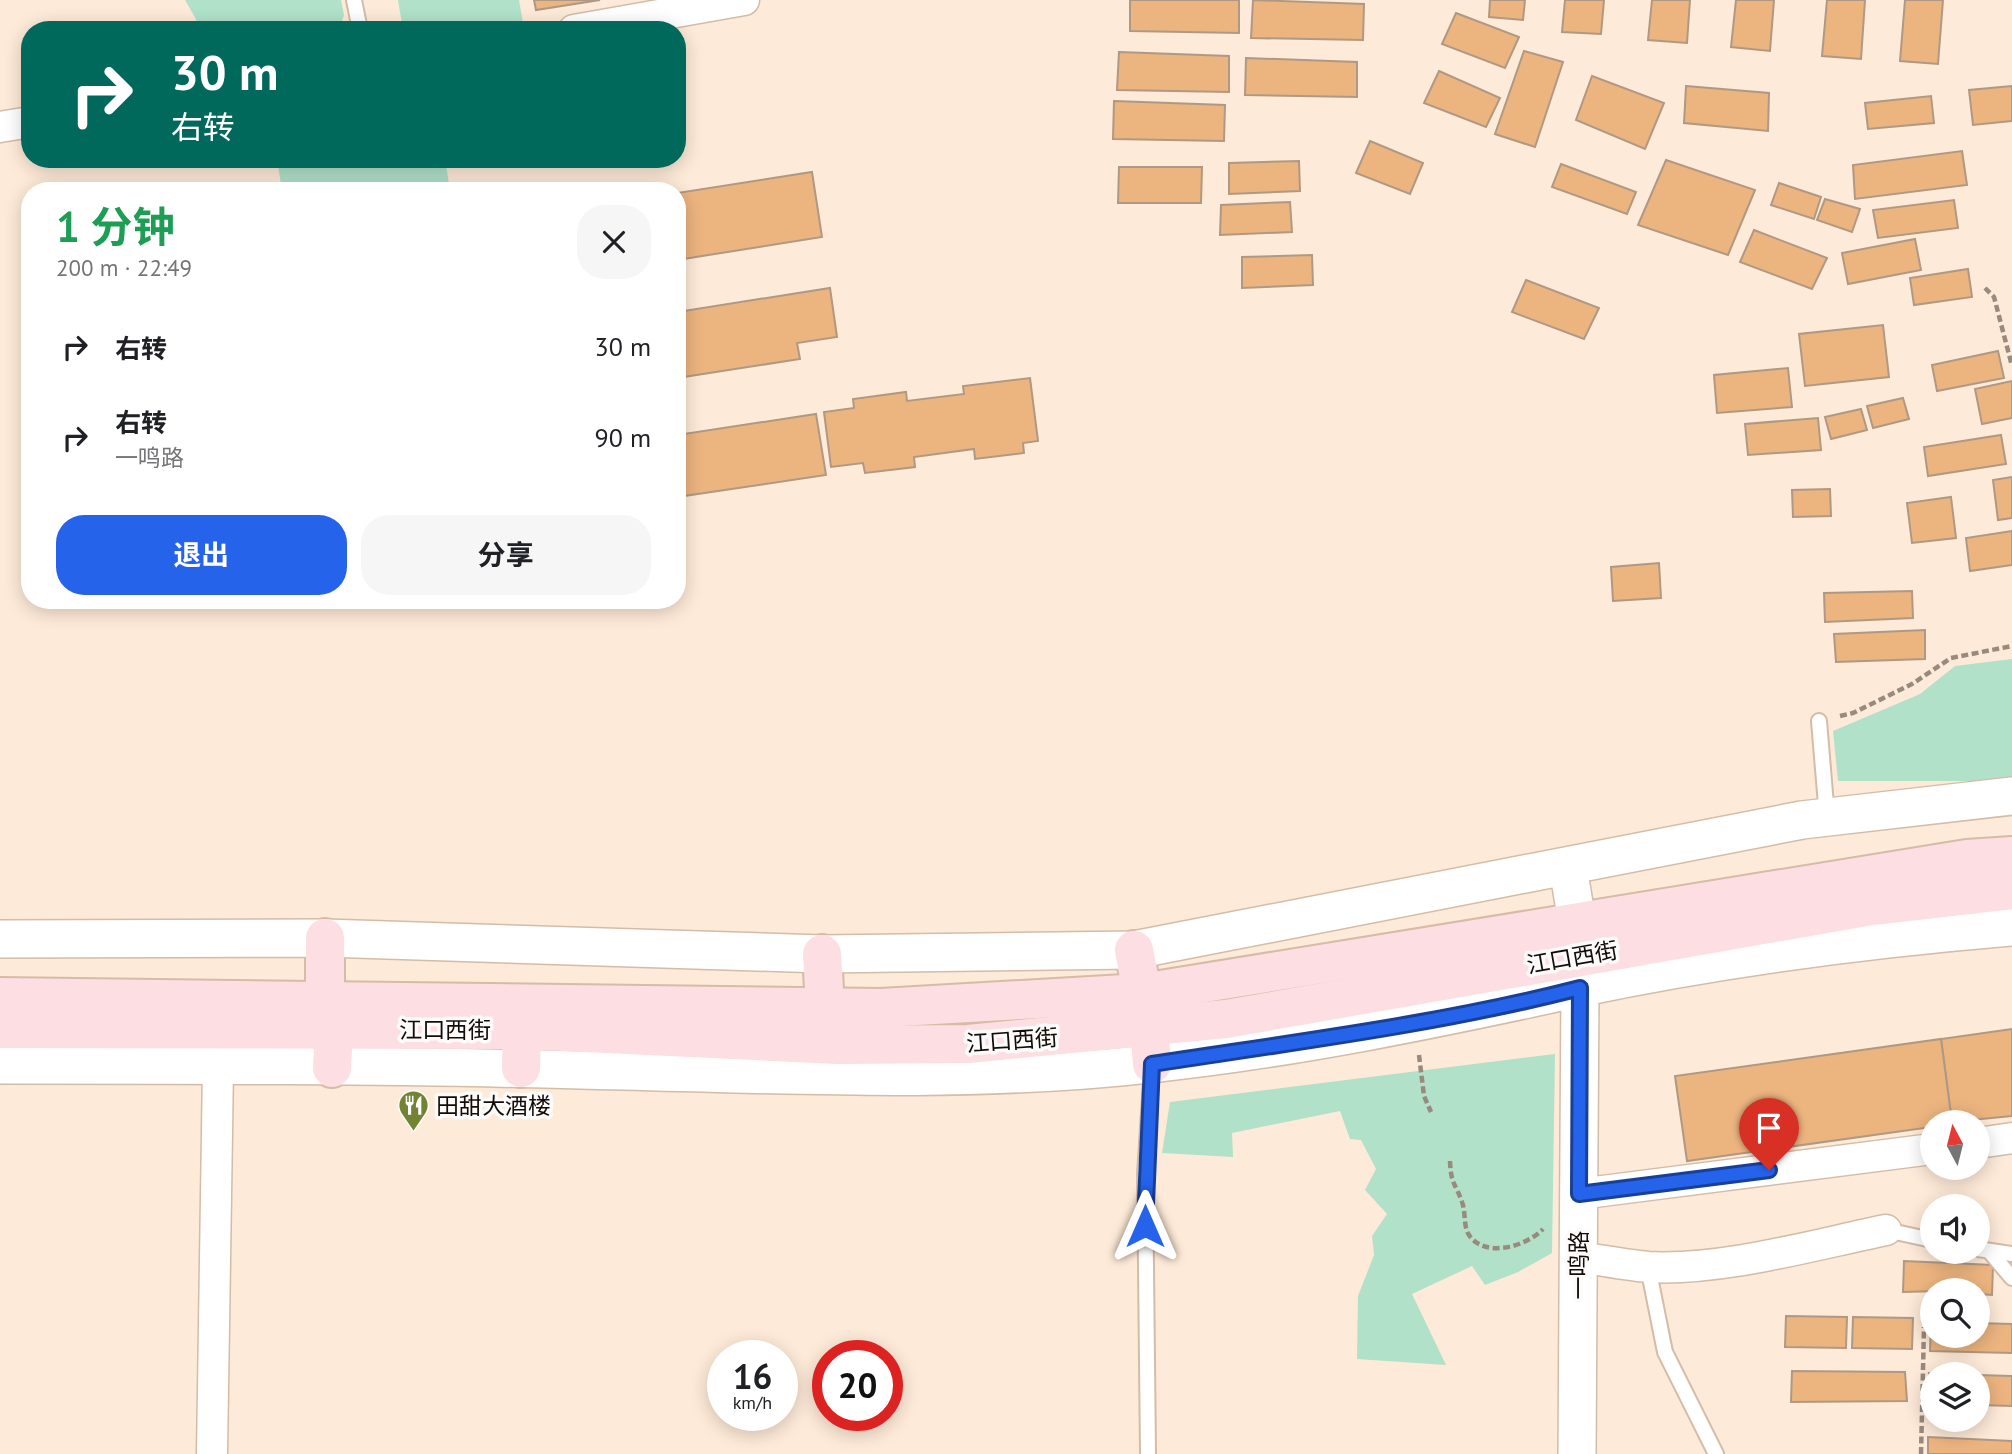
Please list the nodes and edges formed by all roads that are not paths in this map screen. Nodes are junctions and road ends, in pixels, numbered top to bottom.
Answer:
1 (354, 0) edge
2 (744, 0) edge
3 (358, 21) edge
4 (625, 21) edge
5 (21, 124) edge
6 (0, 127) edge
7 (1819, 721) road end
8 (2012, 796) edge
9 (1827, 817) junction
10 (2012, 856) edge
11 (1568, 867) junction
12 (2012, 890) edge
13 (2012, 927) edge
14 (326, 938) junction
15 (0, 939) edge
16 (1134, 950) junction
17 (822, 954) junction
18 (1578, 955) junction
19 (0, 997) edge
20 (825, 1007) junction
21 (330, 1015) junction
22 (1147, 1028) junction
23 (0, 1030) edge
24 (522, 1030) junction
25 (838, 1061) junction
26 (0, 1065) edge
27 (218, 1066) junction
28 (332, 1068) junction
29 (521, 1068) junction
30 (2012, 1138) edge
31 (1990, 1141) edge
32 (1920, 1151) edge
33 (1579, 1194) junction
34 (1886, 1230) joint
35 (1920, 1237) edge
36 (1990, 1251) edge
37 (2012, 1254) edge
38 (1990, 1256) edge
39 (1578, 1257) junction
40 (1648, 1267) junction
41 (2012, 1278) edge
42 (212, 1454) edge
43 (1148, 1454) edge
44 (1577, 1454) edge
45 (1716, 1454) edge

1 - 3 lane
2 - 4 street
5 - 6 street
7 - 9 lane
8 - 9 street
9 - 11 street
10 - 18 main road, 江口西街
11 - 16 street
11 - 18 street, 一鸣路
12 - 18 main road, 江口西街
13 - 18 street
14 - 15 street
14 - 17 street
14 - 21 main road
16 - 17 street
16 - 22 main road
17 - 20 main road
18 - 22 main road, 江口西街
18 - 22 street
18 - 33 street, 一鸣路
19 - 21 main road, 江口西街
20 - 21 main road, 江口西街
20 - 22 main road, 江口西街
21 - 23 main road, 江口西街
21 - 24 main road, 江口西街
21 - 28 main road
22 - 25 main road, 江口西街
22 - 43 lane
24 - 25 main road, 江口西街
24 - 29 main road
25 - 29 street
26 - 27 street
27 - 28 street
27 - 42 street
28 - 29 street
30 - 31 street
32 - 33 street
33 - 39 street, 一鸣路
34 - 35 lane
34 - 40 street
36 - 37 lane
38 - 41 lane
39 - 40 street
39 - 44 street, 一鸣路
40 - 45 lane

